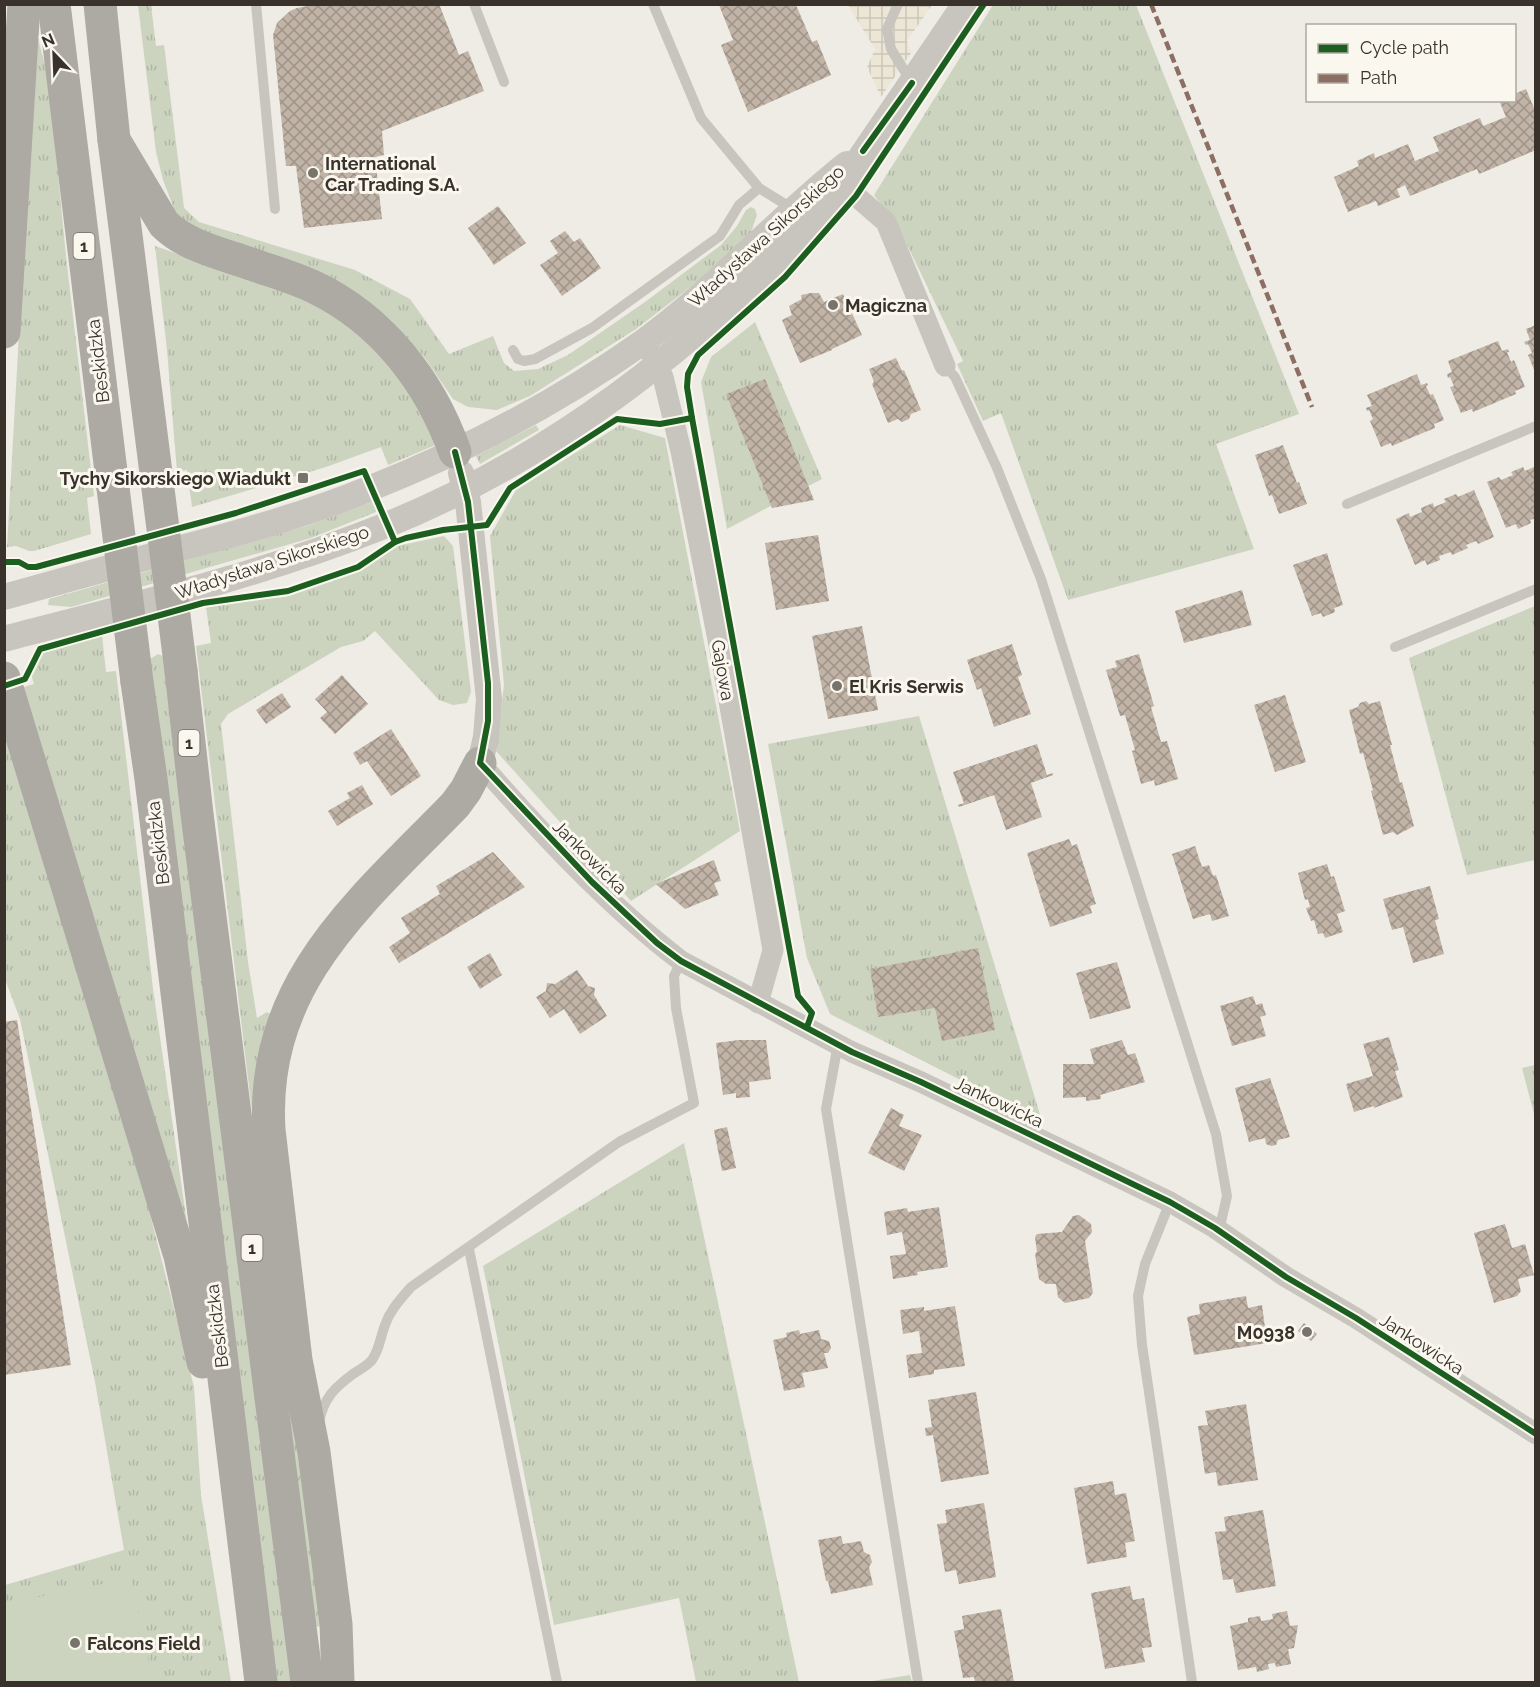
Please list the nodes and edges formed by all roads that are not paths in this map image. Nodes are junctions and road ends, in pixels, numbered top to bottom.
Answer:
1 (24, 4) edge
2 (54, 4) edge
3 (100, 4) edge
4 (256, 4) edge
5 (474, 4) edge
6 (653, 4) edge
7 (898, 4) edge
8 (965, 4) edge
9 (504, 82) dead end
10 (912, 83) junction
11 (114, 140) junction
12 (863, 151) junction
13 (844, 180) junction
14 (759, 188) junction
15 (274, 209) dead end
16 (804, 215) junction
17 (4, 332) edge
18 (642, 342) junction
19 (513, 350) dead end
20 (657, 364) junction
21 (945, 366) joint
22 (1536, 426) edge
23 (455, 452) junction
24 (466, 488) junction
25 (1347, 504) dead end
26 (1536, 589) edge
27 (4, 597) edge
28 (4, 639) edge
29 (1395, 647) dead end
30 (4, 678) edge
31 (480, 763) junction
32 (681, 962) junction
33 (758, 1003) junction
34 (838, 1044) junction
35 (1170, 1202) junction
36 (1219, 1231) junction
37 (469, 1249) junction
38 (1536, 1434) edge
39 (314, 1452) junction
40 (237, 1491) junction
41 (261, 1683) edge
42 (306, 1683) edge
43 (338, 1683) edge
44 (557, 1683) edge
45 (918, 1683) edge
46 (1192, 1683) edge

1 - 17 main road
2 - 40 main road, Beskidzka / 1, bridge
3 - 11 main road, 1
4 - 15 lane
5 - 9 lane
6 - 14 lane
7 - 10 lane
8 - 10 street
10 - 12 street
11 - 23 main road
11 - 42 main road, 1, bridge
12 - 13 street, Władysława Sikorskiego
12 - 16 street, Władysława Sikorskiego
13 - 16 street, Władysława Sikorskiego
13 - 21 street
14 - 16 lane
14 - 19 lane
16 - 18 street, Władysława Sikorskiego
16 - 20 street, Władysława Sikorskiego
18 - 20 street, Gajowa
18 - 23 street, Władysława Sikorskiego
20 - 24 street, Władysława Sikorskiego
20 - 33 street, Gajowa
21 - 36 lane
22 - 25 lane
23 - 24 street
23 - 27 street, Władysława Sikorskiego
24 - 28 street, Władysława Sikorskiego
24 - 31 street
26 - 29 lane
30 - 40 main road
31 - 32 street, Jankowicka
31 - 39 main road
32 - 33 street, Jankowicka
32 - 37 lane
33 - 34 street, Jankowicka
34 - 35 street, Jankowicka
34 - 45 lane
35 - 36 street, Jankowicka
35 - 46 lane
36 - 38 street, Jankowicka
37 - 39 lane
37 - 44 lane
39 - 43 main road
40 - 41 main road, Beskidzka / 1

